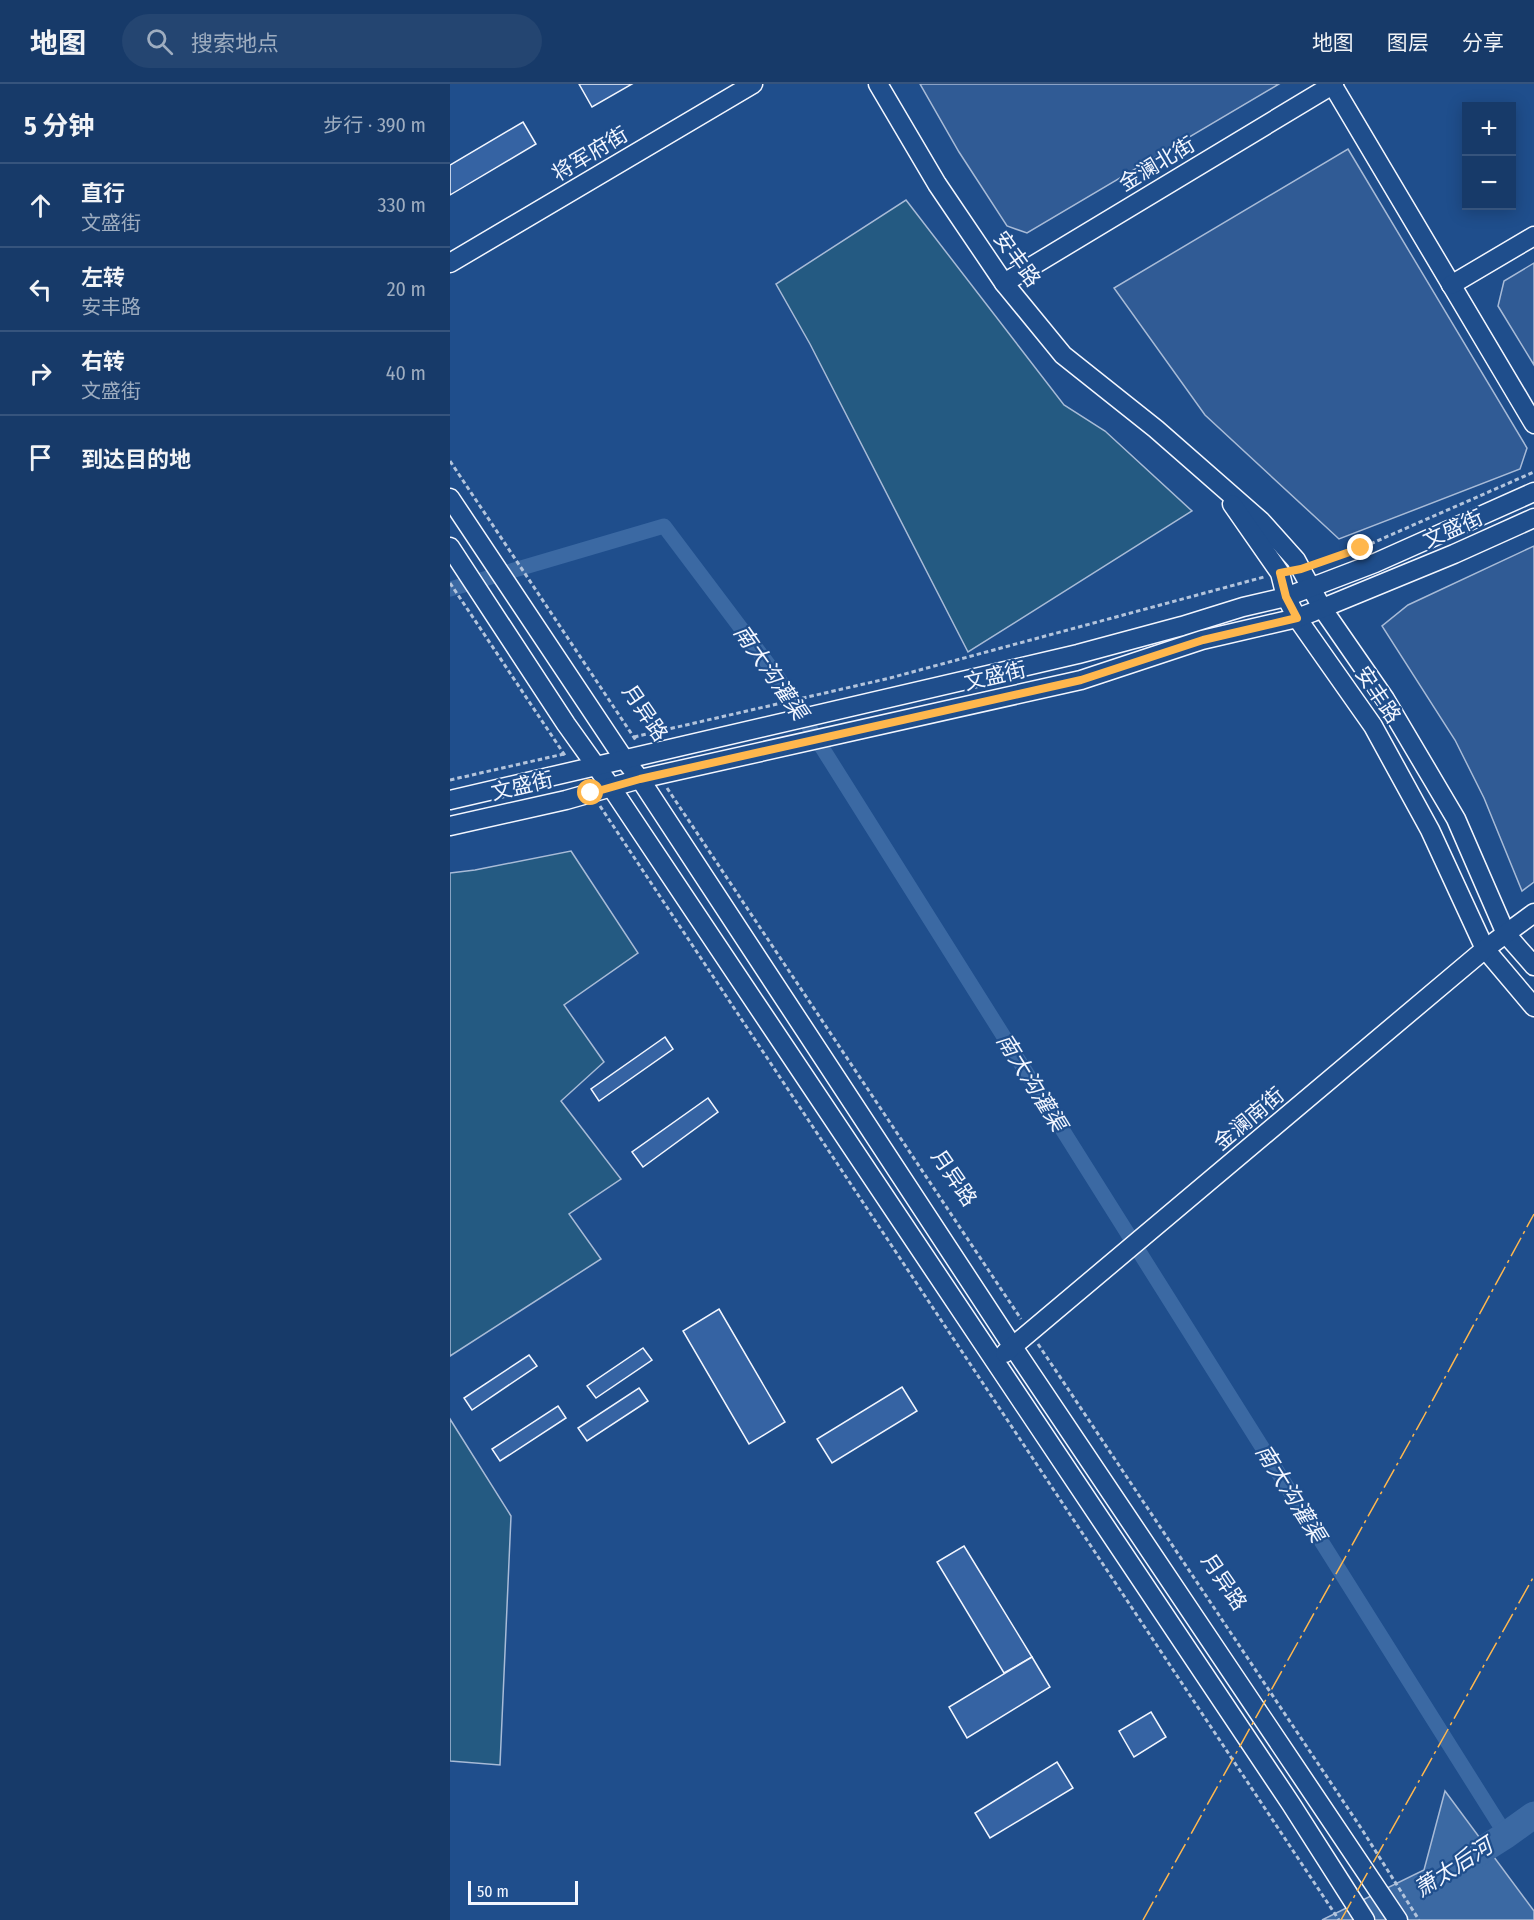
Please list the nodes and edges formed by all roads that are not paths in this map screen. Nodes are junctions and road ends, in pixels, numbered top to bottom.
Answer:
1 (753, 84) edge
2 (878, 84) edge
3 (1333, 84) edge
4 (1534, 236) edge
5 (450, 264) edge
6 (1004, 283) junction
7 (1451, 285) junction
8 (1534, 424) edge
9 (1156, 429) junction
10 (1534, 492) edge
11 (450, 498) edge
12 (1534, 518) edge
13 (450, 547) edge
14 (1311, 588) junction
15 (1286, 597) junction
16 (1322, 608) junction
17 (1297, 618) junction
18 (624, 759) junction
19 (594, 766) junction
20 (640, 779) junction
21 (611, 787) junction
22 (450, 800) edge
23 (450, 826) edge
24 (1534, 914) edge
25 (1506, 934) junction
26 (1485, 950) junction
27 (1534, 966) edge
28 (1534, 1007) edge
29 (1013, 1347) junction
30 (994, 1361) junction
31 (1365, 1920) edge
32 (1398, 1920) edge

1 - 5 main road, 将军府街
2 - 6 main road, 安丰路
3 - 6 main road, 金澜北街
3 - 7 main road
4 - 7 main road
6 - 9 main road, 安丰路
7 - 8 main road
9 - 14 main road, 安丰路
9 - 15 main road, 安丰路
10 - 14 main road, 文盛街
11 - 18 main road, 月异路
12 - 16 main road, 文盛街
13 - 19 main road
14 - 15 main road, 文盛街
14 - 16 main road, 安丰路
15 - 17 main road, 安丰路
15 - 18 main road, 文盛街
16 - 17 main road, 文盛街
16 - 25 main road, 安丰路
17 - 20 main road, 文盛街
17 - 26 main road, 安丰路
18 - 19 main road, 文盛街
18 - 20 main road, 月异路
19 - 21 main road
19 - 22 main road, 文盛街
20 - 21 main road, 文盛街
20 - 29 main road, 月异路
21 - 23 main road, 文盛街
21 - 30 main road
24 - 25 main road, 金澜南街
25 - 26 main road, 金澜南街
25 - 27 main road, 安丰路
26 - 28 main road, 安丰路
26 - 29 main road, 金澜南街
29 - 30 main road, 金澜南街
29 - 32 main road, 月异路
30 - 31 main road

